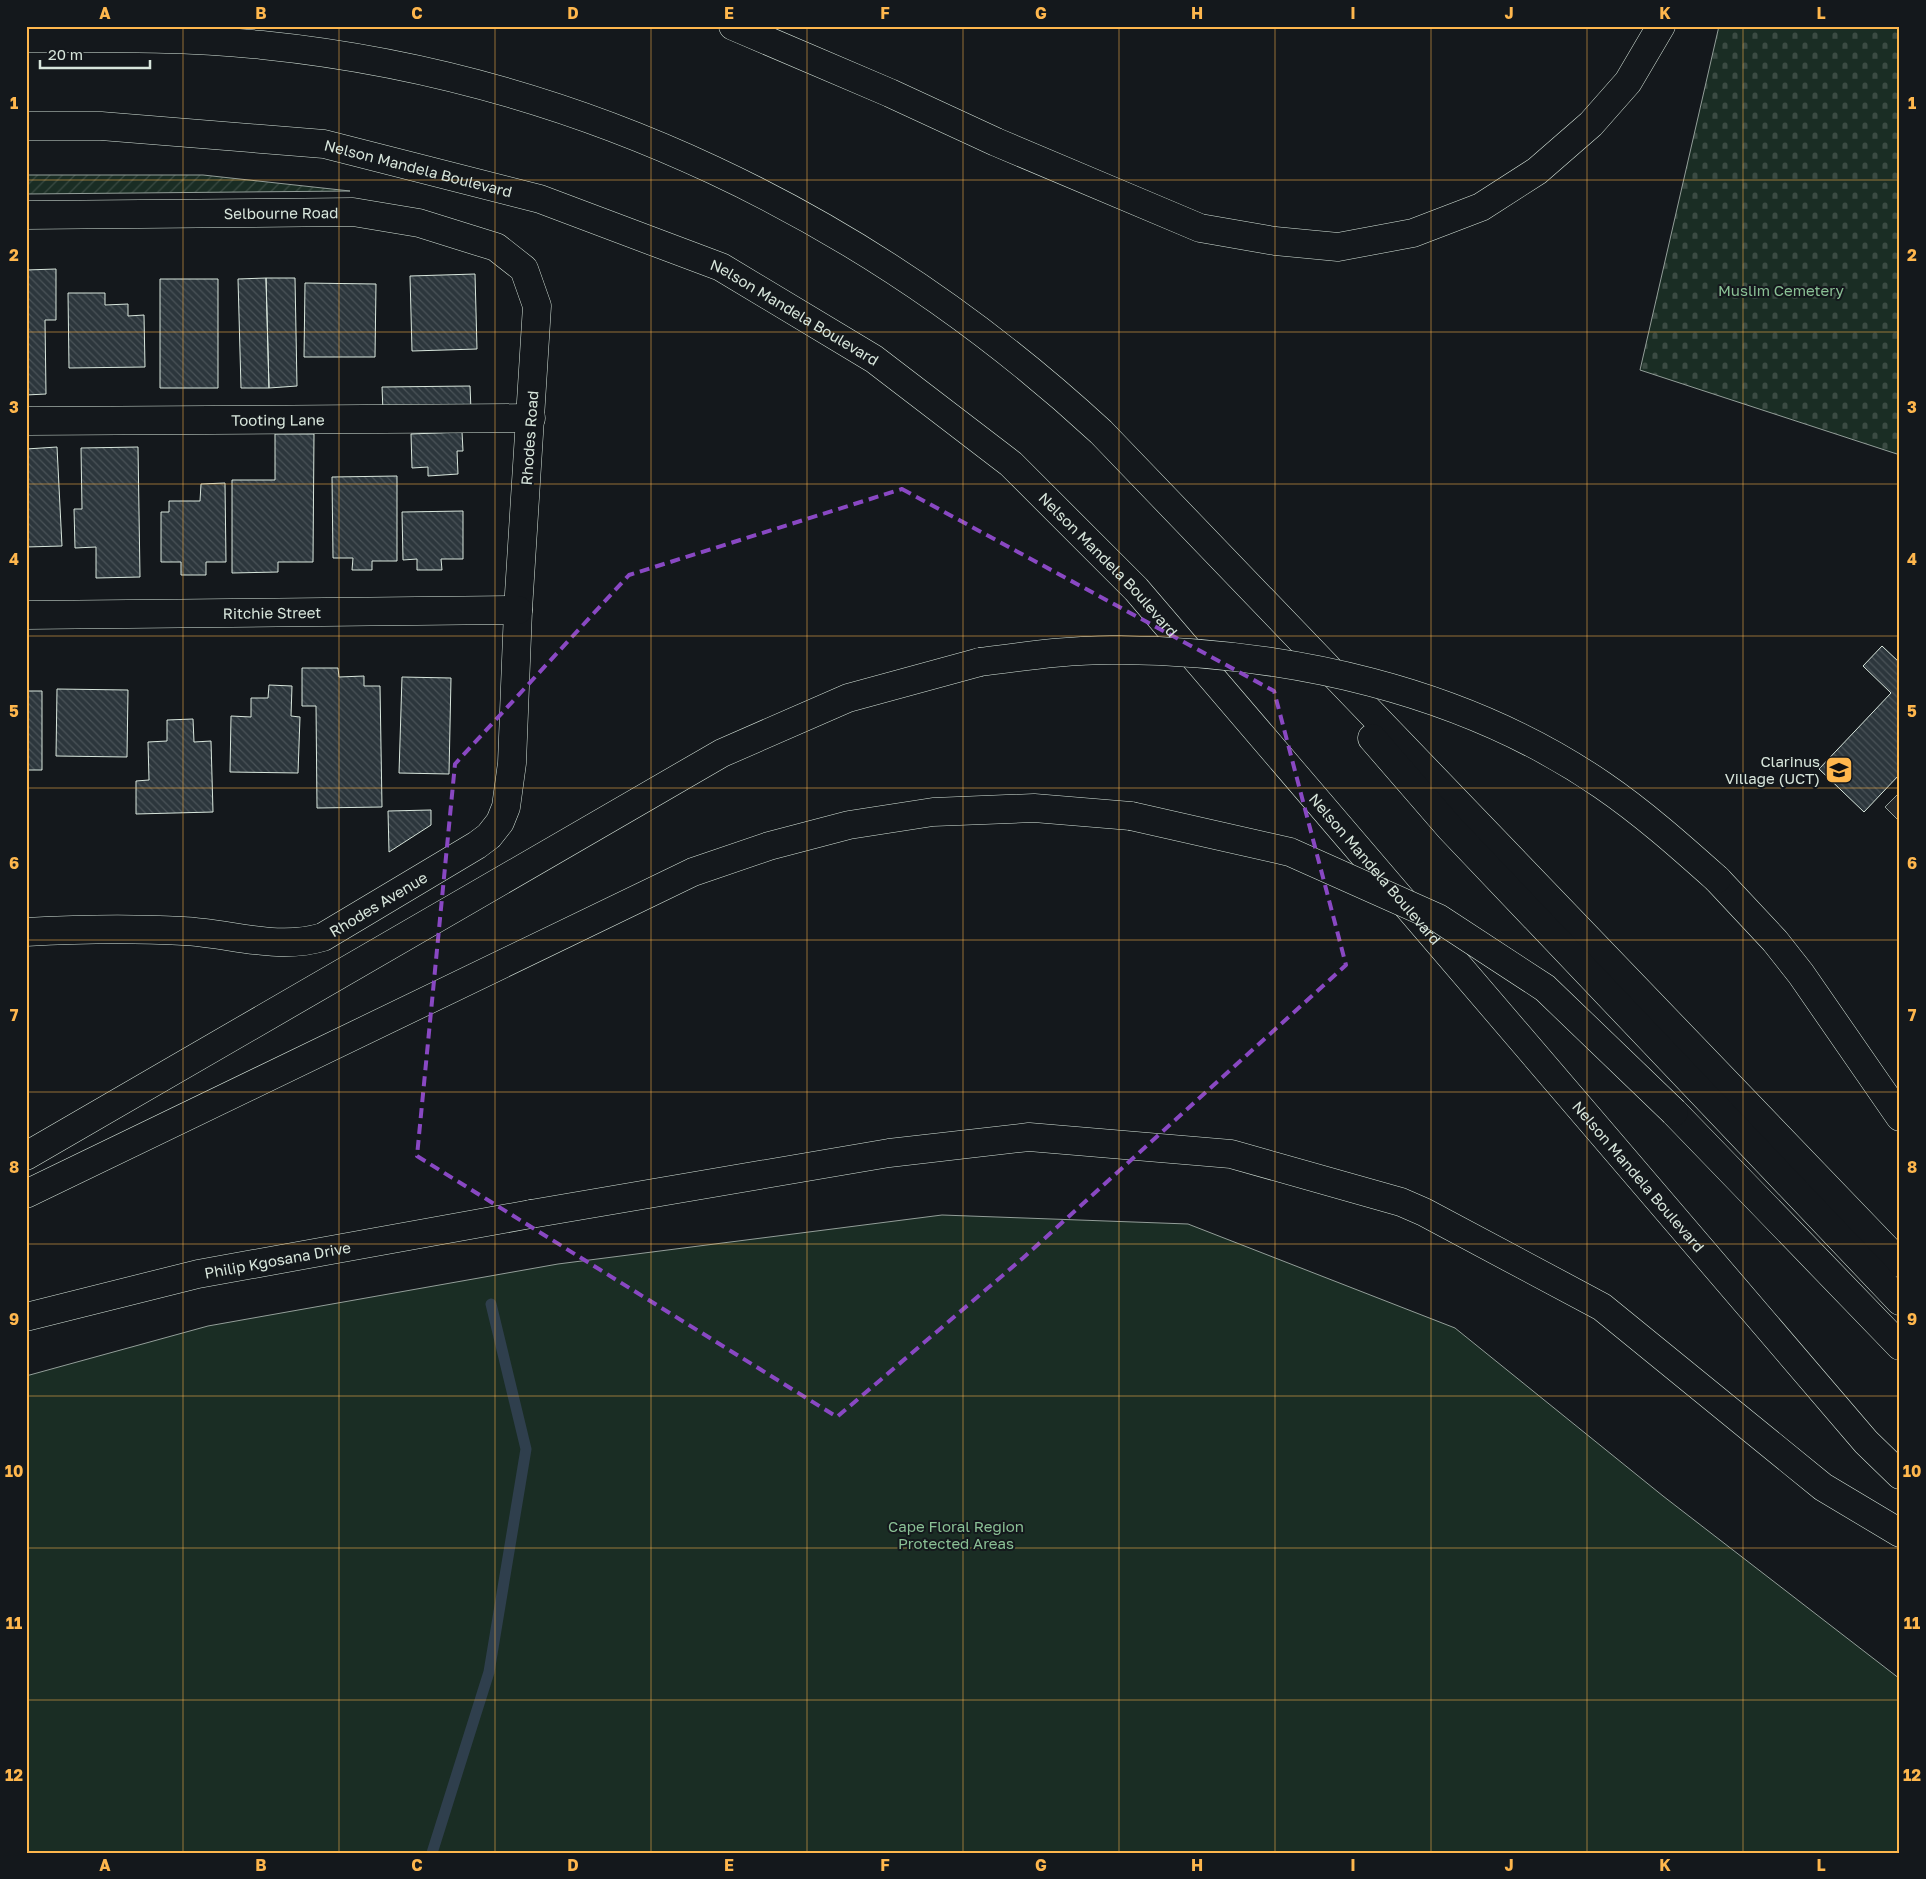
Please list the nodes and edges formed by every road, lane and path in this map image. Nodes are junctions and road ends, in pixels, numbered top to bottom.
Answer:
1 (733, 26) edge
2 (1661, 26) edge
3 (26, 38) edge
4 (26, 126) edge
5 (26, 215) edge
6 (524, 269) joint
7 (530, 418) junction
8 (26, 421) edge
9 (1158, 489) junction
10 (518, 610) junction
11 (26, 615) edge
12 (26, 932) edge
13 (1900, 1117) edge
14 (26, 1156) edge
15 (26, 1194) edge
16 (1900, 1262) edge
17 (1900, 1301) edge
18 (26, 1317) edge
19 (1900, 1346) edge
20 (1900, 1475) edge
21 (1900, 1533) edge

1 - 2 main road
3 - 9 main road
4 - 20 main road, Nelson Mandela Boulevard
5 - 6 main road, Selbourne Road
6 - 7 main road, Rhodes Road
7 - 8 main road, Tooting Lane
7 - 10 main road, Rhodes Road
9 - 16 main road
9 - 17 main road
10 - 11 main road, Ritchie Street
10 - 12 main road, Rhodes Avenue
13 - 14 main road, bridge
15 - 19 main road, bridge
18 - 21 main road, Philip Kgosana Drive

